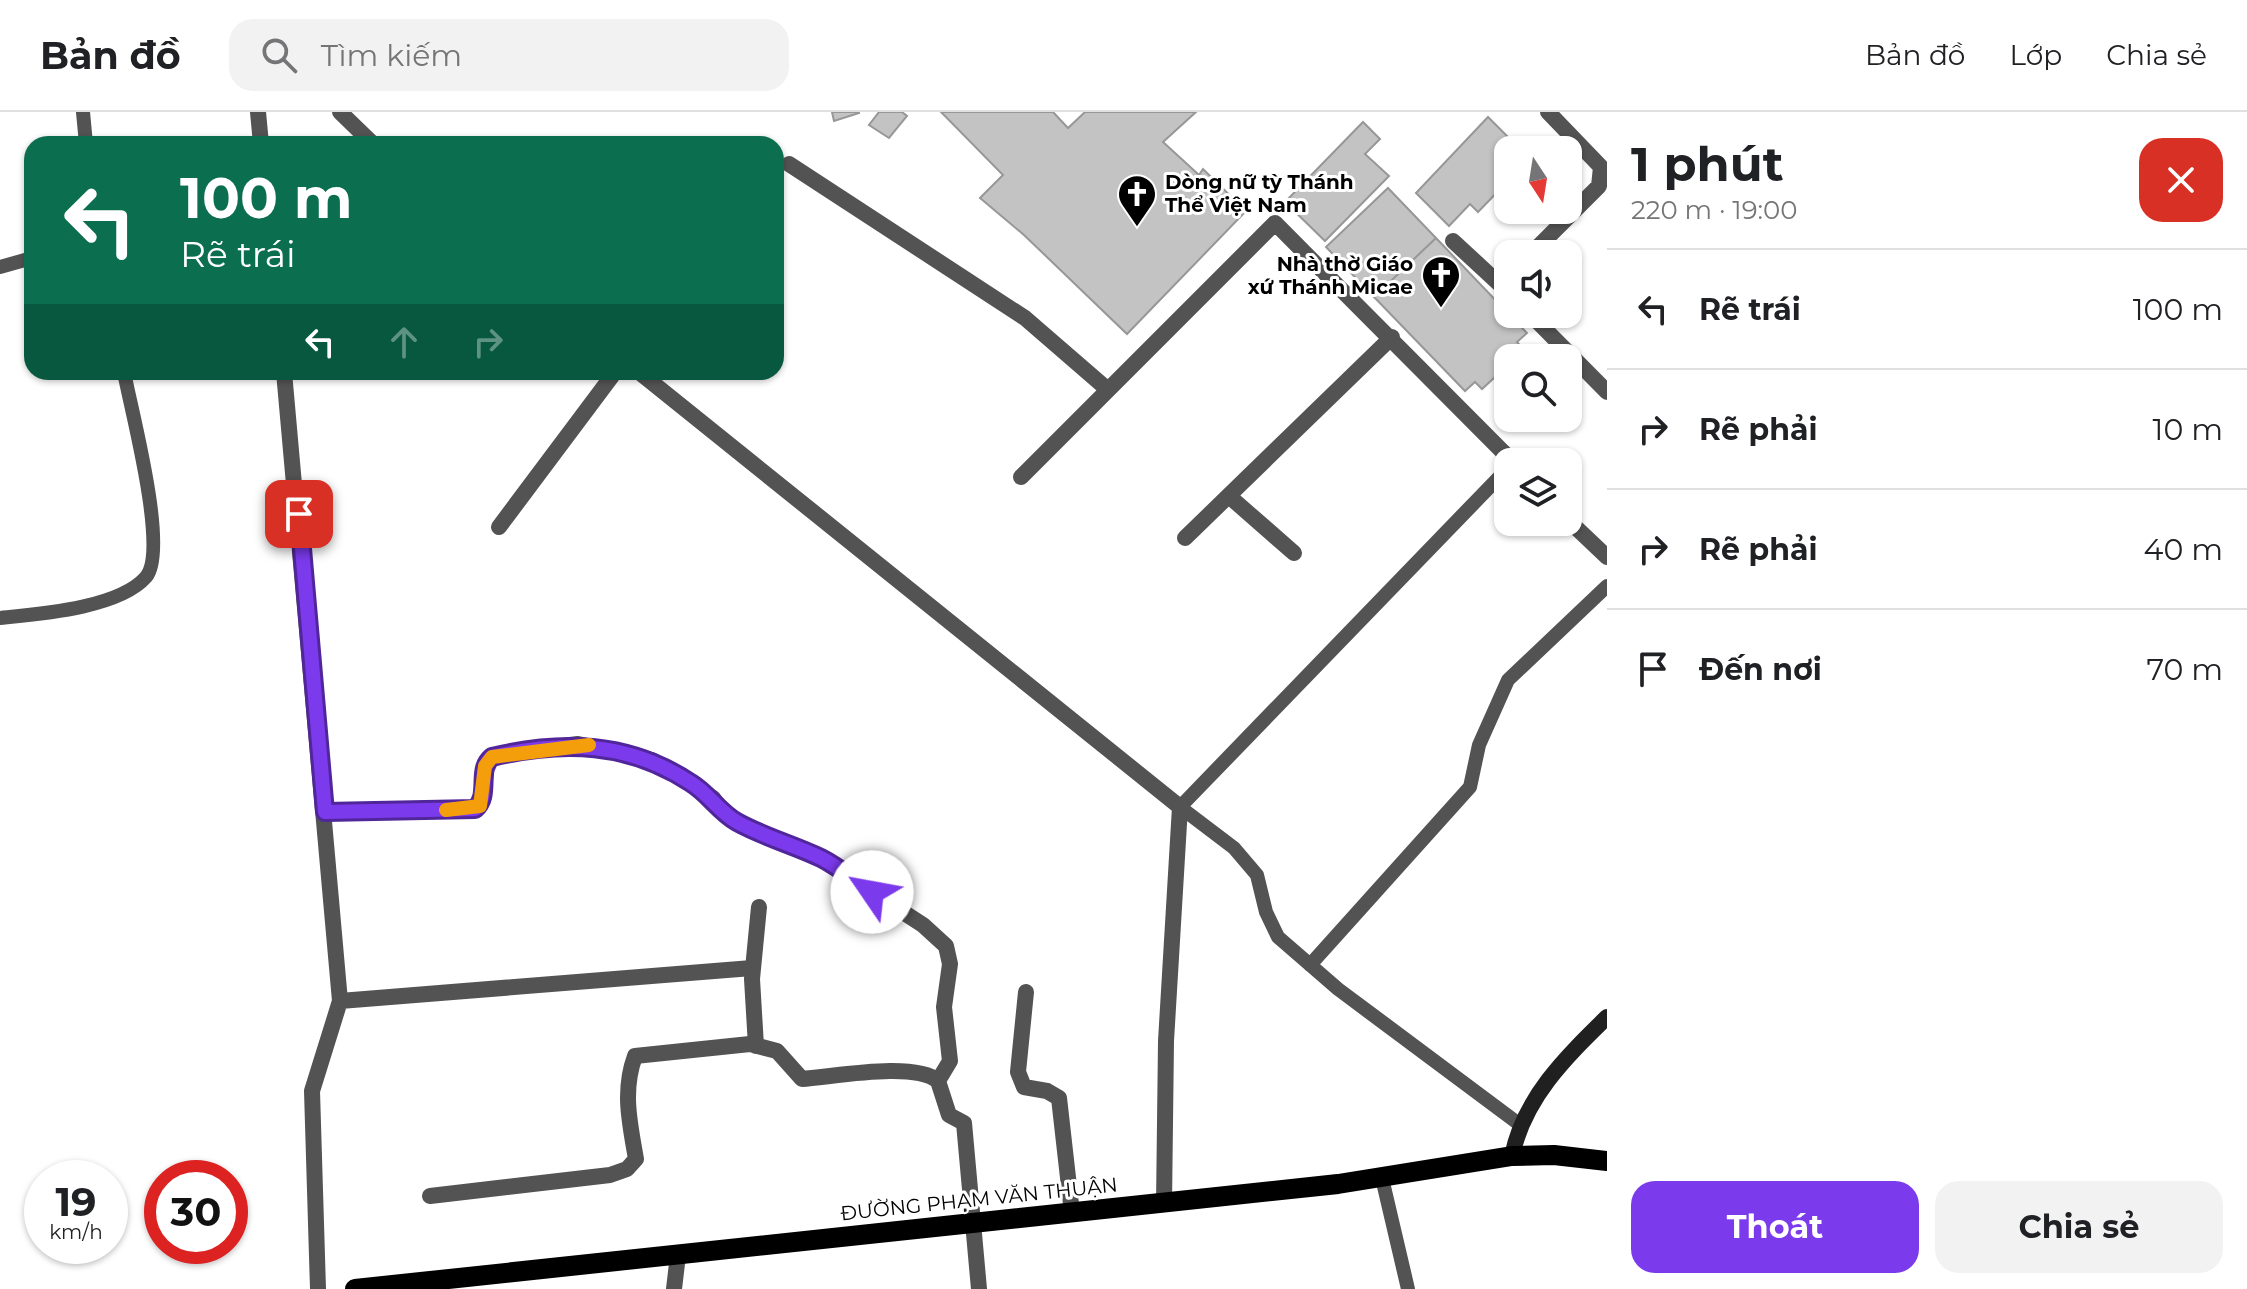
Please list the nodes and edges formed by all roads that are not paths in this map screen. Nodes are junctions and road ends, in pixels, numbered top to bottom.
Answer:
1 (83, 112) edge
2 (258, 112) edge
3 (340, 112) edge
4 (1548, 112) edge
5 (85, 136) edge
6 (260, 136) edge
7 (365, 136) edge
8 (789, 164) dead end
9 (1545, 240) edge
10 (1453, 241) dead end
11 (24, 260) edge
12 (0, 267) edge
13 (1494, 275) edge
14 (1544, 328) edge
15 (1392, 337) junction
16 (126, 380) edge
17 (285, 380) edge
18 (609, 380) edge
19 (649, 380) edge
20 (1107, 389) junction
21 (1607, 392) edge
22 (1499, 448) edge
23 (1021, 477) dead end
24 (1494, 482) edge
25 (1230, 497) junction
26 (499, 527) dead end
27 (1582, 533) edge
28 (1185, 538) dead end
29 (1294, 553) dead end
30 (1607, 557) edge
31 (1607, 586) edge
32 (0, 618) edge
33 (1180, 807) junction
34 (325, 812) junction
35 (759, 907) dead end
36 (1310, 965) junction
37 (752, 968) junction
38 (1026, 992) dead end
39 (340, 1001) junction
40 (1607, 1017) edge
41 (756, 1046) junction
42 (938, 1081) junction
43 (1519, 1124) junction
44 (1512, 1156) junction
45 (1607, 1161) edge
46 (1382, 1178) junction
47 (430, 1196) dead end
48 (1164, 1204) junction
49 (1072, 1213) junction
50 (971, 1224) junction
51 (678, 1255) junction
52 (318, 1289) edge
53 (355, 1289) edge
54 (674, 1289) edge
55 (979, 1289) edge
56 (1408, 1289) edge

1 - 5 lane
2 - 6 street
3 - 7 street
4 - 9 street
8 - 20 street
10 - 13 street
11 - 12 lane
14 - 21 street
15 - 20 street
15 - 22 street
15 - 25 street
16 - 32 lane
17 - 34 street
18 - 26 street
19 - 33 street
20 - 23 street
24 - 33 lane
25 - 28 street
25 - 29 street
27 - 30 street
31 - 36 lane
33 - 36 lane
33 - 48 street
34 - 39 street
34 - 42 street
35 - 37 street
36 - 43 lane
37 - 39 street
37 - 41 street
38 - 49 street
39 - 52 street
40 - 43 main road
41 - 42 street
41 - 47 street
42 - 50 street
43 - 44 main road
44 - 45 main road, ĐƯỜNG PHẠM VĂN THUẬN
44 - 46 main road, ĐƯỜNG PHẠM VĂN THUẬN
46 - 48 main road, ĐƯỜNG PHẠM VĂN THUẬN
46 - 56 lane
48 - 49 main road, ĐƯỜNG PHẠM VĂN THUẬN
49 - 50 main road, ĐƯỜNG PHẠM VĂN THUẬN
50 - 51 main road, ĐƯỜNG PHẠM VĂN THUẬN
50 - 55 street
51 - 53 main road, ĐƯỜNG PHẠM VĂN THUẬN
51 - 54 street

